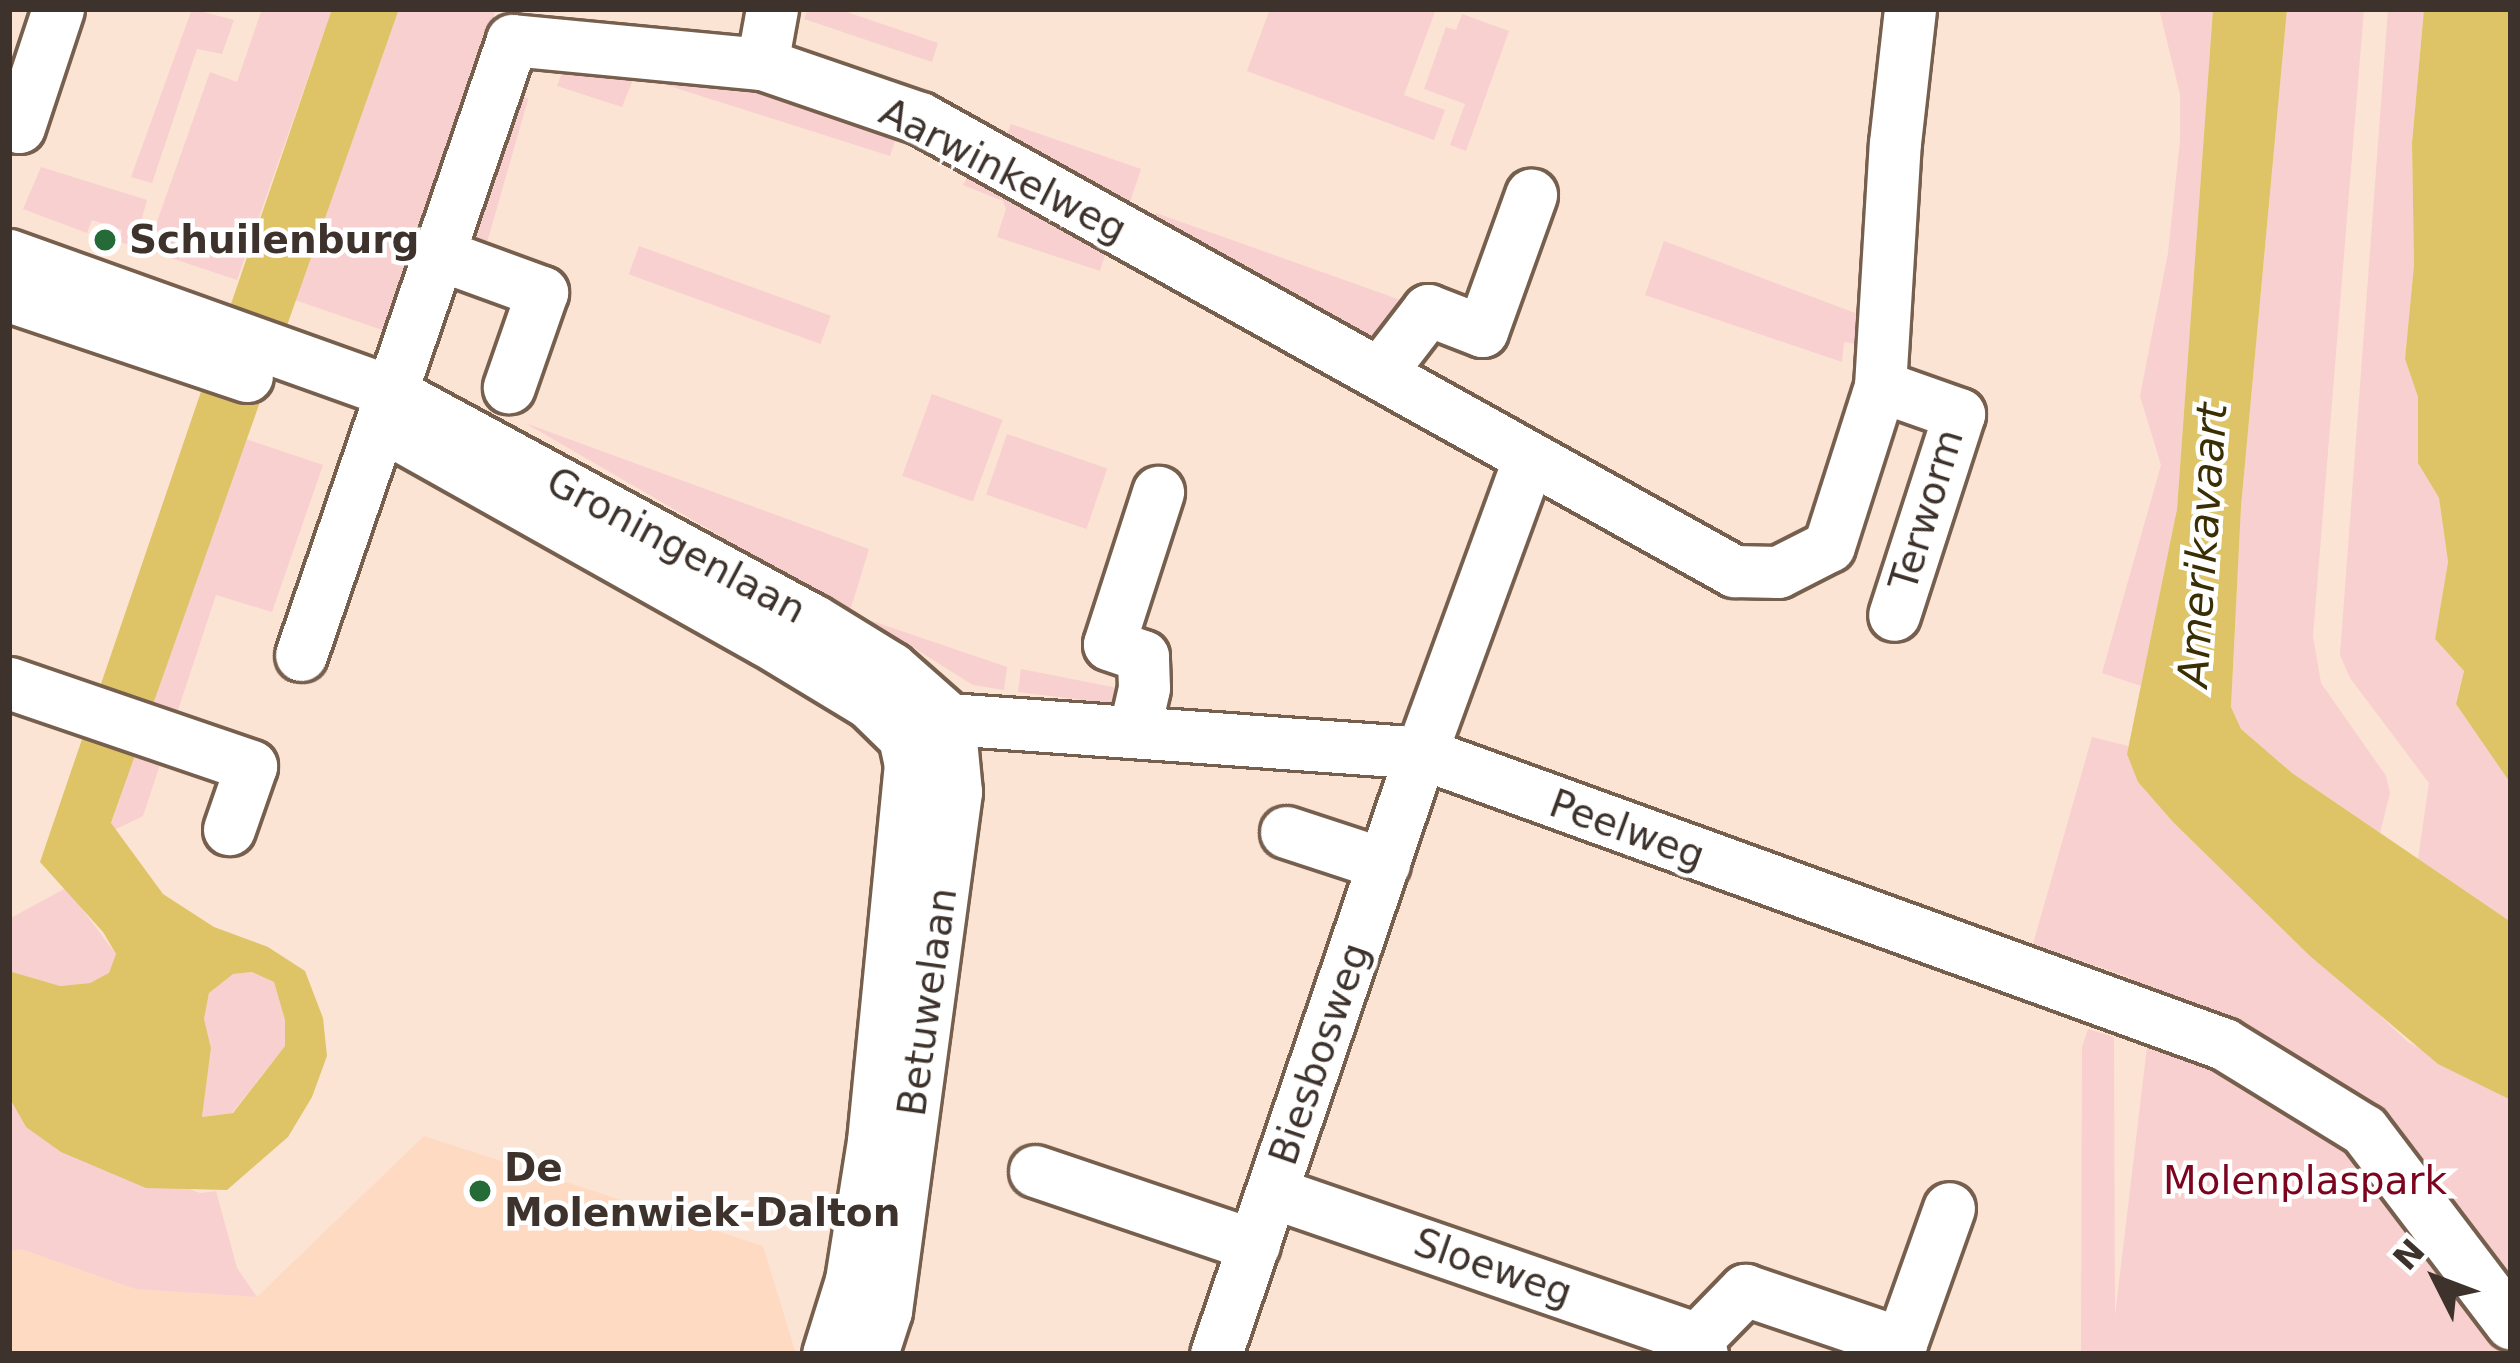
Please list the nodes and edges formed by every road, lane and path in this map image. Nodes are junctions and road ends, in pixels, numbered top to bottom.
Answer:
1 (58, 9) edge
2 (772, 9) edge
3 (1910, 9) edge
4 (762, 64) junction
5 (9, 124) edge
6 (1531, 195) dead end
7 (438, 254) junction
8 (9, 255) edge
9 (9, 296) edge
10 (203, 342) junction
11 (1381, 371) junction
12 (1880, 386) junction
13 (509, 387) dead end
14 (384, 407) junction
15 (1528, 460) junction
16 (1159, 492) dead end
17 (1894, 615) dead end
18 (301, 655) dead end
19 (10, 685) edge
20 (926, 728) junction
21 (1134, 732) junction
22 (1421, 754) junction
23 (229, 829) dead end
24 (1286, 832) dead end
25 (1384, 864) junction
26 (1035, 1171) dead end
27 (1274, 1193) junction
28 (1949, 1208) dead end
29 (1254, 1245) junction
30 (2511, 1324) edge
31 (1700, 1346) edge
32 (828, 1354) edge
33 (872, 1354) edge
34 (1216, 1354) edge

1 - 5 street
2 - 4 street
3 - 12 street, Aarwinkelweg
4 - 7 street, Aarwinkelweg
4 - 11 street, Aarwinkelweg
6 - 11 street
7 - 13 street
7 - 14 street, Aarwinkelweg
8 - 10 street, Groningenlaan
9 - 10 street, Groningenlaan
10 - 14 street, Groningenlaan
11 - 15 street, Aarwinkelweg
12 - 15 street, Aarwinkelweg
12 - 17 street, Terworm
14 - 18 street, Aarwinkelweg
14 - 20 street, Groningenlaan
15 - 22 street
16 - 21 street
19 - 23 street
20 - 21 street, Peelweg
20 - 32 street, Betuwelaan
20 - 33 street, Betuwelaan
21 - 22 street, Peelweg
22 - 25 street, Biesbosweg
22 - 30 street, Peelweg
24 - 25 street
25 - 27 street, Biesbosweg
26 - 29 street
27 - 29 street, Biesbosweg
27 - 31 street, Sloeweg
28 - 31 street
29 - 34 street, Biesbosweg

